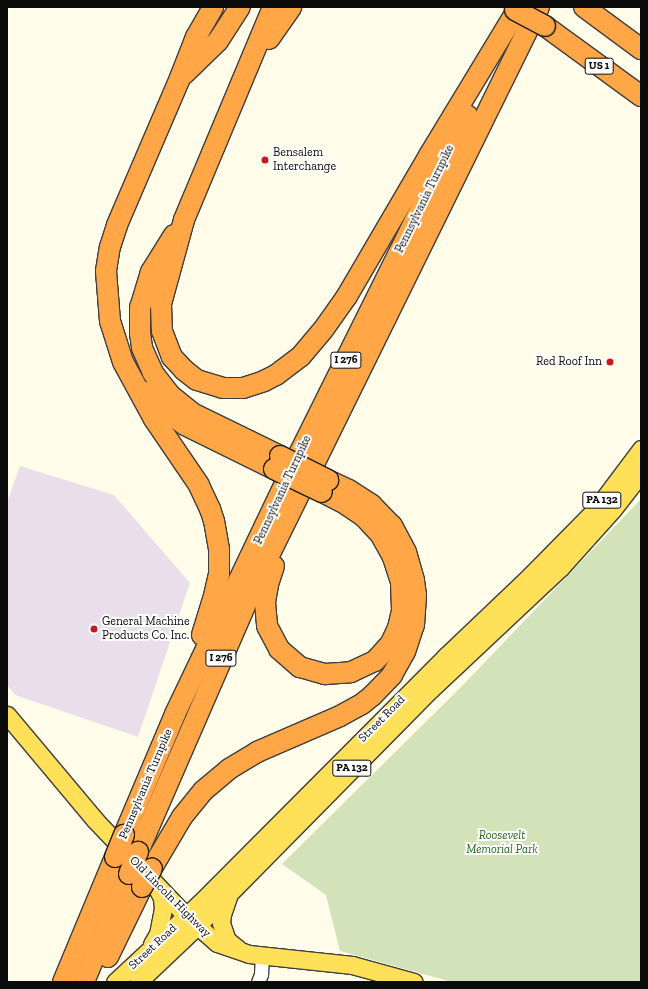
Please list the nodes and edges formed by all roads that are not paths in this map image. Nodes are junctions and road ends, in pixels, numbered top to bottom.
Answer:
1 (199, 7) edge
2 (213, 7) edge
3 (240, 7) edge
4 (274, 7) edge
5 (291, 7) edge
6 (539, 7) edge
7 (584, 7) edge
8 (517, 8) edge
9 (196, 37) junction
10 (641, 49) edge
11 (248, 71) junction
12 (180, 78) junction
13 (641, 96) edge
14 (184, 220) junction
15 (129, 375) junction
16 (641, 449) edge
17 (277, 463) junction
18 (312, 467) junction
19 (641, 473) edge
20 (325, 486) junction
21 (176, 714) junction
22 (7, 715) edge
23 (144, 878) junction
24 (230, 893) junction
25 (191, 922) junction
26 (254, 955) junction
27 (142, 957) junction
28 (381, 978) edge
29 (63, 982) edge
30 (84, 982) edge
31 (96, 982) edge
32 (115, 982) edge
33 (138, 982) edge
34 (258, 982) edge
35 (414, 982) edge

1 - 9 highway
2 - 9 highway
3 - 12 highway
4 - 11 highway
5 - 11 highway
6 - 18 highway, Pennsylvania Turnpike / I 276
7 - 10 highway
8 - 13 highway, US 1, bridge
8 - 14 highway
8 - 21 highway, Pennsylvania Turnpike / I 276
9 - 12 highway
11 - 14 highway
12 - 15 highway
14 - 17 highway
15 - 17 highway
15 - 21 highway
16 - 25 main road, Street Road / PA 132
17 - 20 highway, bridge
18 - 20 highway
18 - 23 highway, Pennsylvania Turnpike / I 276, bridge
19 - 24 main road, Street Road / PA 132
20 - 23 highway
21 - 29 highway, Pennsylvania Turnpike / I 276, bridge
22 - 23 main road, Old Lincoln Highway
23 - 25 main road, Old Lincoln Highway
23 - 27 main road
23 - 30 highway, Pennsylvania Turnpike / I 276
23 - 31 highway
24 - 25 main road, Street Road / PA 132
24 - 26 main road
25 - 26 main road, Old Lincoln Highway
25 - 27 main road, Street Road / PA 132
25 - 33 main road, Street Road / PA 132
26 - 28 main road, Old Lincoln Highway
26 - 34 street
27 - 32 main road, Street Road / PA 132
28 - 35 main road, Old Lincoln Highway

